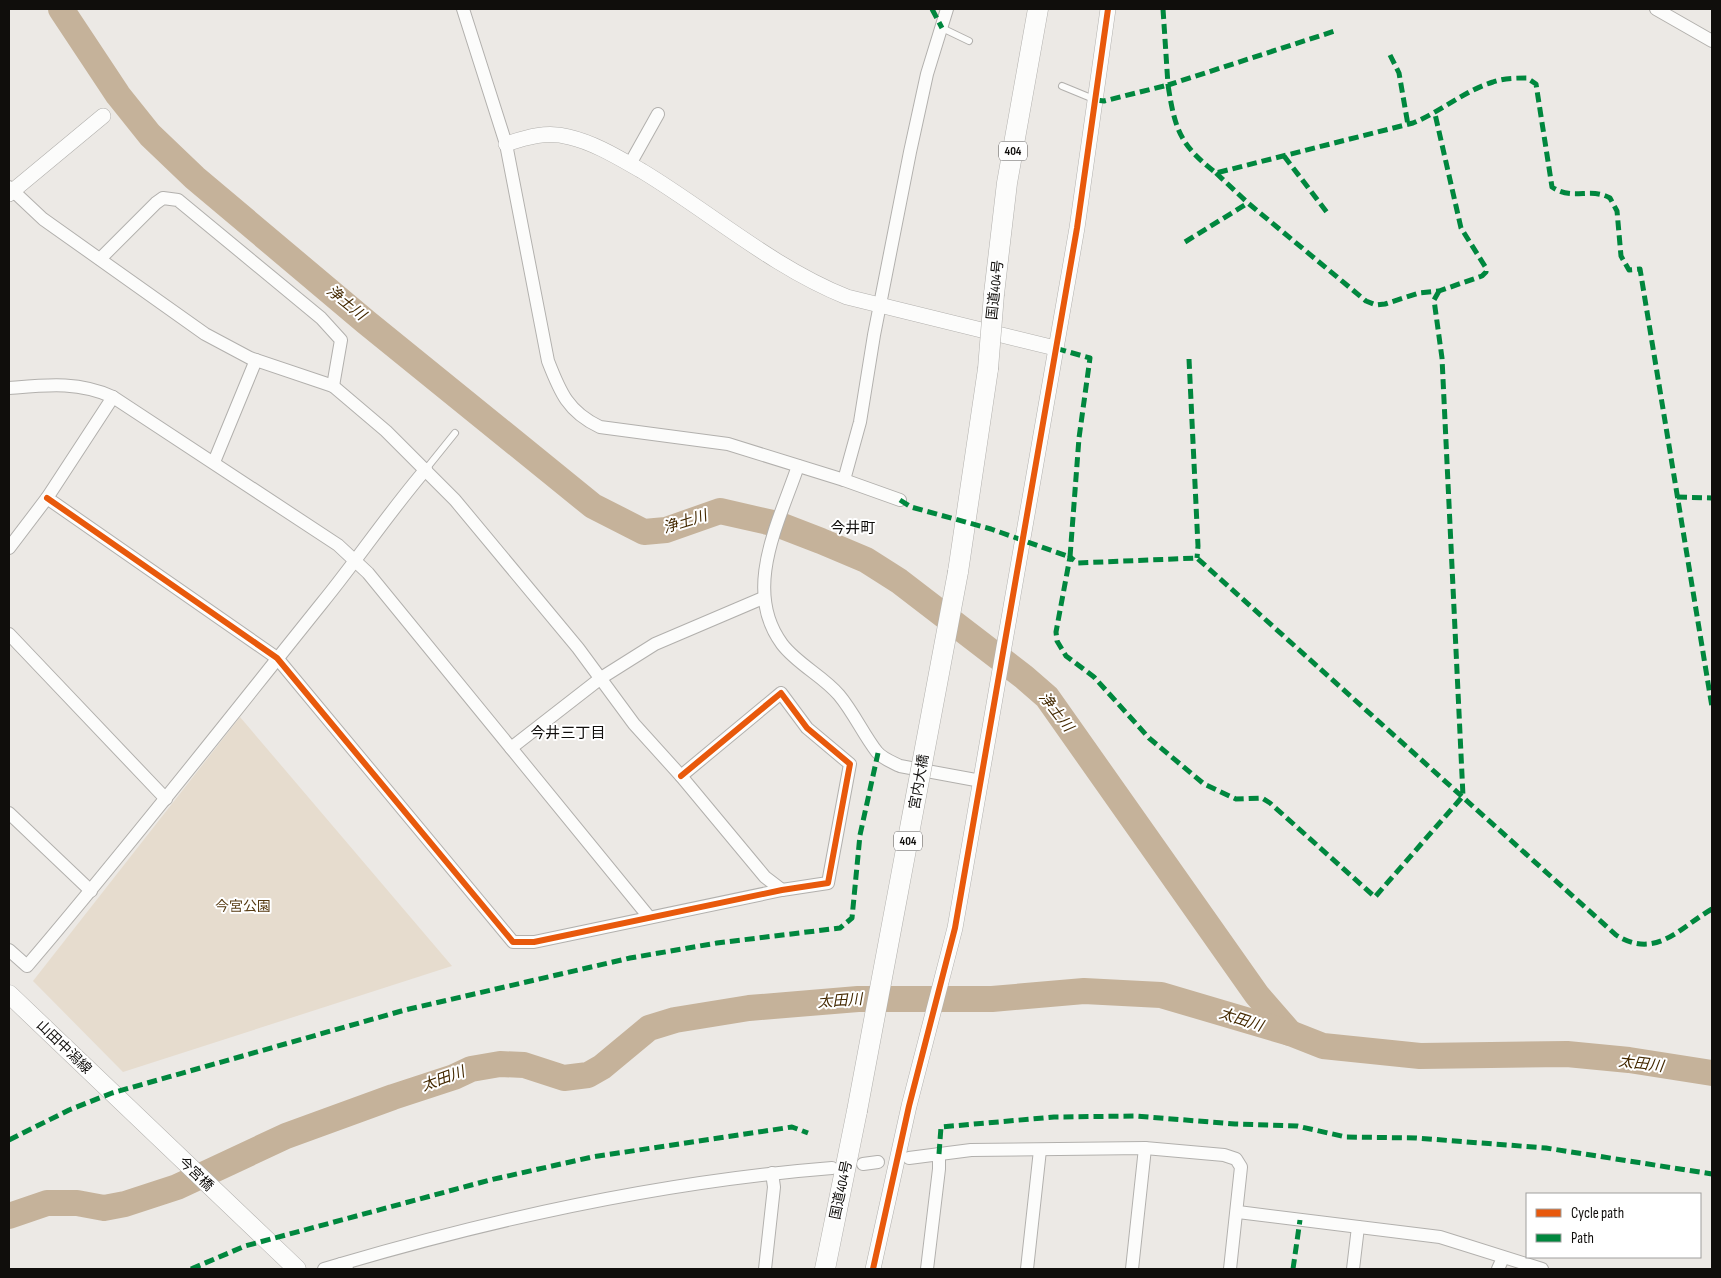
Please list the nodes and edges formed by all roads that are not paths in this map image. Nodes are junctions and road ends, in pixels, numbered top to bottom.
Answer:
1 (463, 9) edge
2 (947, 9) edge
3 (1038, 9) edge
4 (1108, 9) edge
5 (1656, 9) edge
6 (942, 28) junction
7 (969, 41) dead end
8 (1712, 41) edge
9 (1062, 86) dead end
10 (1096, 100) junction
11 (658, 114) dead end
12 (103, 116) dead end
13 (506, 144) junction
14 (630, 164) junction
15 (10, 191) edge
16 (100, 259) junction
17 (880, 305) junction
18 (1055, 348) junction
19 (256, 360) junction
20 (333, 386) junction
21 (9, 388) edge
22 (113, 397) junction
23 (456, 433) dead end
24 (214, 462) junction
25 (798, 466) junction
26 (426, 469) junction
27 (844, 480) junction
28 (47, 498) junction
29 (900, 500) dead end
30 (11, 540) edge
31 (355, 560) junction
32 (958, 572) joint
33 (764, 598) junction
34 (9, 634) edge
35 (277, 658) junction
36 (601, 678) junction
37 (511, 748) junction
38 (681, 776) junction
39 (981, 781) junction
40 (166, 798) junction
41 (9, 813) edge
42 (782, 890) junction
43 (91, 891) junction
44 (649, 917) junction
45 (9, 950) edge
46 (9, 994) edge
47 (120, 1100) joint
48 (858, 1111) joint
49 (1145, 1148) junction
50 (1040, 1150) junction
51 (939, 1154) junction
52 (909, 1158) dead end
53 (878, 1162) dead end
54 (863, 1164) dead end
55 (832, 1168) dead end
56 (772, 1173) junction
57 (1238, 1212) junction
58 (1358, 1227) junction
59 (1500, 1264) edge
60 (344, 1266) edge
61 (297, 1269) edge
62 (324, 1269) edge
63 (765, 1269) edge
64 (825, 1269) edge
65 (873, 1269) edge
66 (928, 1269) edge
67 (1027, 1269) edge
68 (1132, 1269) edge
69 (1230, 1269) edge
70 (1353, 1269) edge
71 (1542, 1269) edge

1 - 13 street
2 - 6 street
3 - 32 highway, 国道404号 / 404, bridge
4 - 10 street
5 - 8 street
6 - 7 lane
6 - 17 street
9 - 10 lane
10 - 18 street
11 - 14 street
12 - 15 street
13 - 14 street
13 - 25 street
14 - 17 street
15 - 16 street
16 - 19 street
16 - 20 street
17 - 18 street
17 - 27 street
18 - 39 street
19 - 20 street
19 - 24 street
20 - 26 street
21 - 22 street
22 - 24 street
22 - 28 street
23 - 26 lane
24 - 31 street
25 - 27 street
25 - 33 street
26 - 31 street
26 - 36 street
27 - 29 street
28 - 30 street
28 - 35 street
31 - 35 street
31 - 37 street
32 - 48 highway, 宮内大橋 / 404, bridge
33 - 36 street
33 - 39 street
34 - 40 street
35 - 40 street
35 - 44 street
36 - 37 street
36 - 38 street
37 - 44 street
38 - 42 street
38 - 42 street
39 - 65 street
40 - 43 street
41 - 43 street
42 - 44 street
43 - 45 street
46 - 47 main road, 山田中潟線
47 - 61 main road, 今宮橋
48 - 64 highway, 国道404号 / 404
49 - 50 street
49 - 57 street
49 - 68 street
50 - 51 street
50 - 67 street
51 - 52 street
51 - 66 street
53 - 54 street
55 - 56 street
56 - 60 street
56 - 63 street
57 - 58 street
57 - 69 street
58 - 59 street
58 - 70 street
59 - 71 street
60 - 62 street

